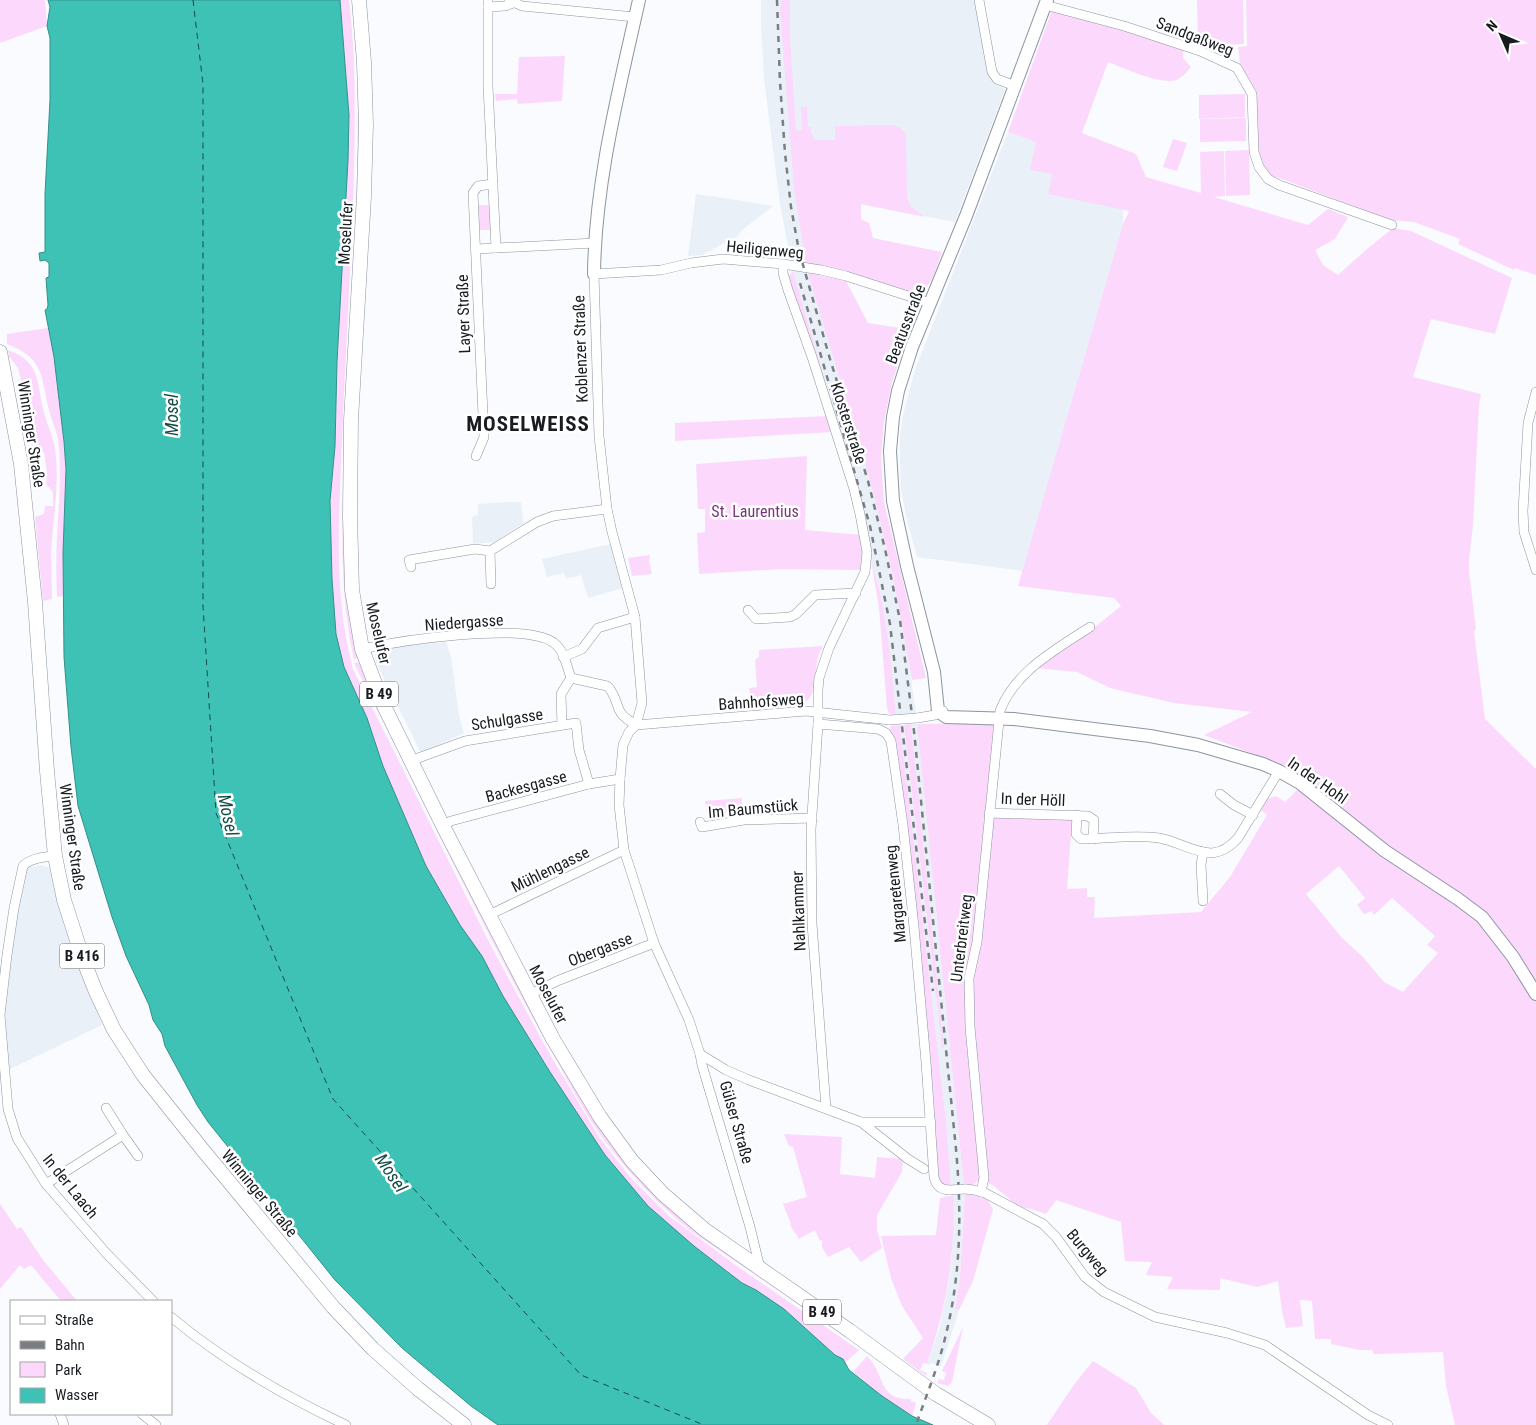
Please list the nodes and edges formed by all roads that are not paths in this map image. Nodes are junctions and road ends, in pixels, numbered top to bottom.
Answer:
1 (359, 0) edge
2 (639, 0) edge
3 (979, 0) edge
4 (510, 1) edge
5 (1046, 2) edge
6 (488, 3) edge
7 (636, 17) junction
8 (1015, 86) junction
9 (493, 184) junction
10 (1392, 224) dead end
11 (595, 243) junction
12 (496, 248) junction
13 (476, 249) junction
14 (783, 264) junction
15 (594, 274) junction
16 (930, 303) junction
17 (0, 352) edge
18 (1536, 392) edge
19 (476, 456) dead end
20 (607, 509) junction
21 (490, 551) junction
22 (411, 567) dead end
23 (1536, 570) edge
24 (491, 584) dead end
25 (856, 593) junction
26 (748, 610) dead end
27 (635, 617) junction
28 (1090, 627) dead end
29 (362, 649) junction
30 (563, 657) junction
31 (570, 678) junction
32 (818, 713) junction
33 (947, 713) junction
34 (999, 718) junction
35 (818, 724) junction
36 (562, 725) junction
37 (636, 725) junction
38 (410, 761) junction
39 (1279, 771) junction
40 (620, 779) junction
41 (589, 784) junction
42 (1220, 794) dead end
43 (989, 813) junction
44 (1077, 815) junction
45 (1253, 815) junction
46 (812, 818) junction
47 (700, 822) dead end
48 (443, 826) junction
49 (1093, 839) junction
50 (624, 850) junction
51 (1203, 852) junction
52 (55, 856) junction
53 (1203, 901) dead end
54 (489, 915) junction
55 (654, 943) junction
56 (1536, 994) edge
57 (529, 995) junction
58 (700, 1054) junction
59 (106, 1108) dead end
60 (826, 1108) junction
61 (861, 1122) junction
62 (931, 1122) junction
63 (123, 1135) junction
64 (138, 1156) dead end
65 (924, 1169) dead end
66 (46, 1184) junction
67 (981, 1192) junction
68 (760, 1268) junction
69 (153, 1300) edge
70 (172, 1318) edge
71 (143, 1415) edge
72 (156, 1425) edge
73 (346, 1425) edge
74 (464, 1425) edge
75 (988, 1425) edge
76 (1388, 1425) edge

1 - 29 main road, Moselufer / B 49
2 - 7 street, Koblenzer Straße
3 - 8 street
4 - 6 street
4 - 7 street
5 - 8 street, Beatusstraße
5 - 10 street, Sandgaßweg
6 - 9 street
7 - 11 street, Koblenzer Straße
8 - 16 street, Beatusstraße
9 - 12 street
9 - 13 street, Layer Straße
11 - 12 street
11 - 15 street, Koblenzer Straße
12 - 13 street
13 - 19 street, Layer Straße
14 - 15 street, Heiligenweg
14 - 16 street, Heiligenweg
14 - 25 street, Klosterstraße
15 - 20 street, Koblenzer Straße
16 - 33 street, Beatusstraße
17 - 52 main road, Winninger Straße / B 416
18 - 23 street
20 - 21 street
20 - 27 street, Koblenzer Straße
21 - 22 street
21 - 24 street
25 - 26 street
25 - 32 street, Klosterstraße
27 - 30 street
27 - 37 street, Koblenzer Straße
28 - 34 street, Unterbreitweg
29 - 30 street, Niedergasse
29 - 38 main road, Moselufer / B 49
30 - 31 street
31 - 36 street, Schulgasse
31 - 37 street
32 - 33 street, Bahnhofsweg, bridge
32 - 35 street, Nahlkammer
32 - 37 street, Bahnhofsweg
33 - 34 street, In der Hohl
34 - 39 street, In der Hohl
34 - 43 street, Unterbreitweg
35 - 46 street, Nahlkammer
35 - 62 street, Margaretenweg
36 - 38 street, Schulgasse
36 - 41 street
37 - 40 street, Gülser Straße
38 - 48 main road, Moselufer / B 49
39 - 45 street
39 - 56 street, In der Hohl
40 - 41 street, Backesgasse
40 - 50 street, Gülser Straße
41 - 48 street, Backesgasse
42 - 45 street
43 - 44 street, In der Höll
43 - 67 street, Unterbreitweg
44 - 49 street, In der Höll
44 - 49 street, In der Höll
45 - 51 street
46 - 47 street, Im Baumstück
46 - 60 street, Nahlkammer
48 - 54 main road, Moselufer / B 49
49 - 51 street
50 - 54 street, Mühlengasse
50 - 55 street, Gülser Straße
51 - 53 street
52 - 66 street, In der Laach
52 - 74 main road, Winninger Straße / B 416
54 - 57 main road, Moselufer / B 49
55 - 57 street, Obergasse
55 - 58 street, Gülser Straße
57 - 68 main road, Moselufer / B 49
58 - 60 street
58 - 68 street, Gülser Straße
59 - 63 street
60 - 61 street
61 - 62 street
61 - 65 street
62 - 67 street, Burgweg, bridge
63 - 64 street
63 - 66 street
66 - 69 street, In der Laach
67 - 76 street, Burgweg
68 - 75 main road, B 49
70 - 73 street
71 - 72 street

